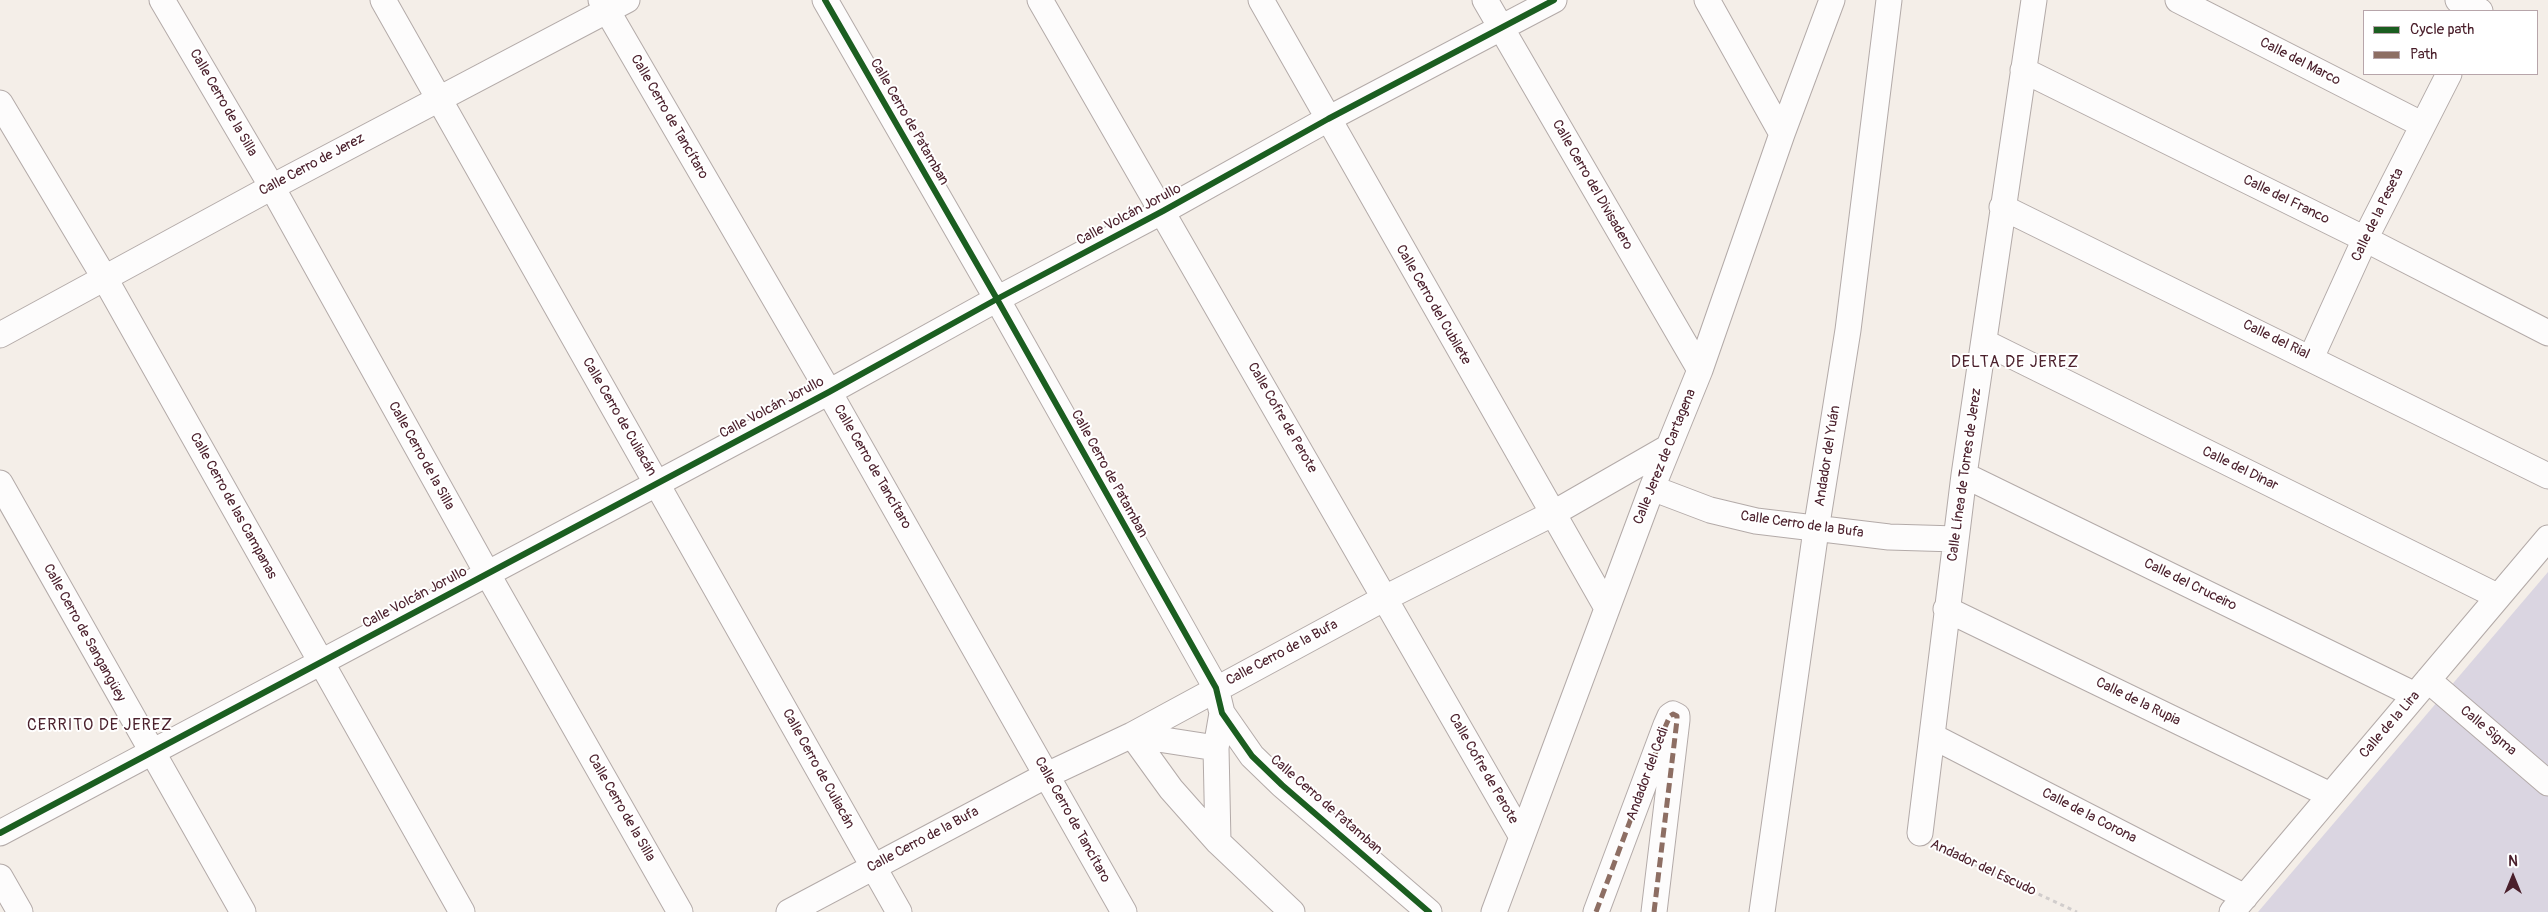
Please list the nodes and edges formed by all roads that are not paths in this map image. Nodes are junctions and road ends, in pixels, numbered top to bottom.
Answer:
1 (162, 0) edge
2 (383, 0) edge
3 (824, 0) edge
4 (1040, 0) edge
5 (1261, 0) edge
6 (1485, 0) edge
7 (1554, 0) edge
8 (1707, 0) edge
9 (1832, 0) edge
10 (1889, 0) edge
11 (2034, 0) edge
12 (2178, 0) edge
13 (2458, 0) edge
14 (611, 4) edge
15 (2479, 10) edge
16 (1500, 27) junction
17 (2023, 70) junction
18 (2448, 75) edge
19 (438, 98) junction
20 (0, 103) edge
21 (1328, 119) junction
22 (2422, 125) junction
23 (1782, 134) junction
24 (272, 187) junction
25 (2002, 207) junction
26 (1163, 211) junction
27 (2366, 240) junction
28 (104, 277) junction
29 (997, 299) junction
30 (2548, 333) edge
31 (0, 335) edge
32 (1984, 342) junction
33 (2311, 358) junction
34 (1700, 370) junction
35 (829, 392) junction
36 (1667, 448) junction
37 (1964, 475) junction
38 (2548, 476) edge
39 (0, 484) edge
40 (657, 484) junction
41 (1652, 488) junction
42 (1552, 514) junction
43 (1816, 530) junction
44 (2548, 538) edge
45 (1956, 539) junction
46 (487, 573) junction
47 (2497, 596) junction
48 (1385, 598) junction
49 (1608, 608) junction
50 (1946, 609) junction
51 (321, 663) junction
52 (1216, 688) junction
53 (2421, 688) junction
54 (1222, 713) junction
55 (1132, 735) junction
56 (1932, 736) junction
57 (1216, 748) junction
58 (152, 753) junction
59 (1047, 775) junction
60 (2548, 782) edge
61 (2330, 795) junction
62 (1920, 832) road end
63 (0, 833) edge
64 (1522, 837) junction
65 (1218, 842) junction
66 (872, 866) junction
67 (0, 877) edge
68 (2238, 904) edge
69 (20, 912) edge
70 (243, 912) edge
71 (462, 912) edge
72 (680, 912) edge
73 (789, 912) edge
74 (899, 912) edge
75 (1124, 912) edge
76 (1292, 912) edge
77 (1429, 912) edge
78 (1494, 912) edge
79 (1596, 912) edge
80 (1654, 912) edge
81 (1762, 912) edge

1 - 24 street, Calle Cerro de la Silla
2 - 19 street, Calle Cerro de Culiacán
3 - 29 street, Calle Cerro de Patamban
4 - 26 street, Calle Cofre de Perote
5 - 21 street, Calle Cerro del Cubilete
6 - 16 street, Calle Cerro del Divisadero
7 - 16 street, Calle Volcán Jorullo
8 - 23 street
9 - 23 street, Calle Jerez de Cartagena
10 - 43 street, Andador del Yuán
11 - 17 street, Calle Línea de Torres de Jerez
12 - 22 street, Calle del Marco
13 - 15 street
14 - 19 street, Calle Cerro de Jerez
14 - 35 street, Calle Cerro de Tancítaro
16 - 21 street, Calle Volcán Jorullo
16 - 34 street, Calle Cerro del Divisadero
17 - 25 street, Calle Línea de Torres de Jerez
17 - 27 street, Calle del Franco
18 - 22 street, Calle de la Peseta
19 - 24 street, Calle Cerro de Jerez
19 - 40 street, Calle Cerro de Culiacán
20 - 28 street, Calle Cerro de las Campanas
21 - 26 street, Calle Volcán Jorullo
21 - 42 street, Calle Cerro del Cubilete
22 - 27 street, Calle de la Peseta
23 - 34 street, Calle Jerez de Cartagena
24 - 28 street, Calle Cerro de Jerez
24 - 46 street, Calle Cerro de la Silla
25 - 32 street, Calle Línea de Torres de Jerez
25 - 33 street, Calle del Rial
26 - 29 street, Calle Volcán Jorullo
26 - 48 street, Calle Cofre de Perote
27 - 30 street, Calle del Franco
27 - 33 street, Calle de la Peseta
28 - 31 street, Calle Cerro de Jerez
28 - 51 street, Calle Cerro de las Campanas
29 - 35 street, Calle Volcán Jorullo
29 - 52 street, Calle Cerro de Patamban
32 - 37 street, Calle Línea de Torres de Jerez
32 - 47 street, Calle del Dinar
33 - 38 street, Calle del Rial
34 - 36 street, Calle Jerez de Cartagena
35 - 40 street, Calle Volcán Jorullo
35 - 59 street, Calle Cerro de Tancítaro
36 - 41 street, Calle Jerez de Cartagena
36 - 42 street, Calle Cerro de la Bufa
37 - 45 street, Calle Línea de Torres de Jerez
37 - 53 street, Calle del Cruceiro
39 - 58 street, Calle Cerro de Sangangüey
40 - 46 street, Calle Volcán Jorullo
40 - 66 street, Calle Cerro de Culiacán
41 - 43 street, Calle Cerro de la Bufa
41 - 49 street, Calle Jerez de Cartagena
42 - 48 street, Calle Cerro de la Bufa
42 - 49 street, Calle Cerro del Cubilete
43 - 45 street, Calle Cerro de la Bufa
43 - 81 street, Andador del Yuán
44 - 47 street, Calle de la Lira
45 - 50 street, Calle Línea de Torres de Jerez
46 - 51 street, Calle Volcán Jorullo
46 - 72 street, Calle Cerro de la Silla
47 - 53 street, Calle de la Lira
48 - 52 street, Calle Cerro de la Bufa
48 - 64 street, Calle Cofre de Perote
49 - 64 street, Calle Jerez de Cartagena
50 - 56 street, Calle Línea de Torres de Jerez
50 - 61 street, Calle de la Rupia
51 - 58 street, Calle Volcán Jorullo
51 - 71 street, Calle Cerro de las Campanas
52 - 54 street, Calle Cerro de Patamban
52 - 55 street, Calle Cerro de la Bufa
53 - 60 street, Calle Sigma
53 - 61 street, Calle de la Lira
54 - 57 street
54 - 77 street, Calle Cerro de Patamban
55 - 57 street
55 - 59 street, Calle Cerro de la Bufa
55 - 65 street
56 - 62 street, Calle Línea de Torres de Jerez
56 - 68 street, Calle de la Corona
57 - 65 street
58 - 63 street, Calle Volcán Jorullo
58 - 70 street, Calle Cerro de Sangangüey
59 - 66 street, Calle Cerro de la Bufa
59 - 75 street, Calle Cerro de Tancítaro
61 - 68 street, Calle de la Lira
64 - 78 street, Calle Jerez de Cartagena
65 - 76 street
66 - 73 street, Calle Cerro de la Bufa
66 - 74 street, Calle Cerro de Culiacán
67 - 69 street
79 - 80 street, Andador del Cedi

